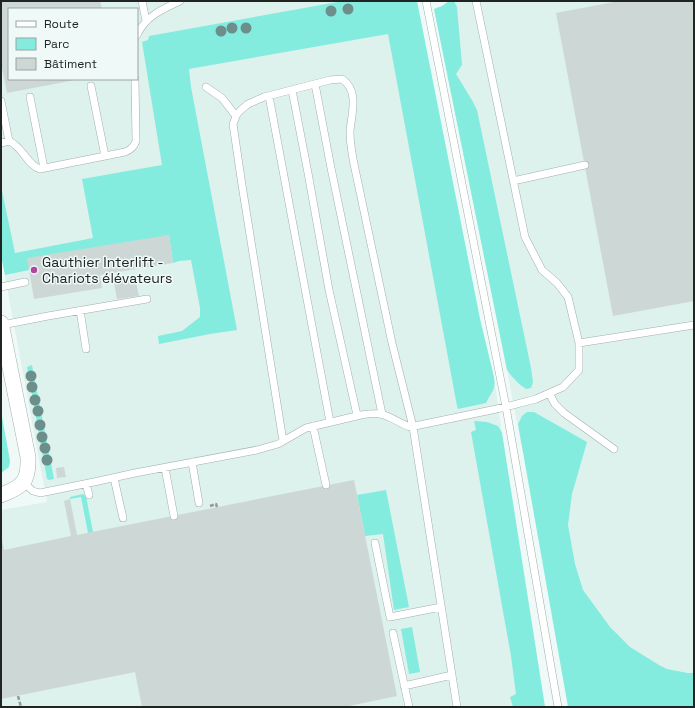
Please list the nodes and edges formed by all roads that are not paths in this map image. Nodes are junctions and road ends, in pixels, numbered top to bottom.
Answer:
1 (142, 1) edge
2 (180, 1) edge
3 (426, 1) edge
4 (476, 1) edge
5 (146, 21) junction
6 (138, 32) edge
7 (135, 80) edge
8 (315, 84) junction
9 (91, 86) dead end
10 (206, 87) dead end
11 (292, 90) junction
12 (269, 96) junction
13 (30, 97) dead end
14 (1, 101) edge
15 (236, 116) junction
16 (9, 141) junction
17 (1, 143) edge
18 (105, 156) junction
19 (584, 165) dead end
20 (44, 168) junction
21 (513, 181) junction
22 (25, 282) dead end
23 (1, 287) edge
24 (147, 299) dead end
25 (80, 310) junction
26 (1, 324) edge
27 (694, 324) edge
28 (579, 343) junction
29 (86, 349) dead end
30 (549, 393) junction
31 (506, 408) junction
32 (382, 414) junction
33 (357, 415) junction
34 (330, 422) junction
35 (313, 426) junction
36 (413, 427) junction
37 (283, 441) junction
38 (614, 449) dead end
39 (192, 462) junction
40 (165, 468) junction
41 (114, 478) junction
42 (24, 483) junction
43 (86, 484) junction
44 (326, 485) dead end
45 (1, 495) edge
46 (89, 495) dead end
47 (199, 503) dead end
48 (174, 516) dead end
49 (123, 518) dead end
50 (375, 543) dead end
51 (441, 607) junction
52 (393, 633) dead end
53 (452, 675) junction
54 (404, 686) junction
55 (409, 707) edge
56 (457, 707) edge
57 (558, 707) edge

1 - 5 lane
2 - 5 lane
3 - 31 lane
4 - 21 lane
5 - 6 lane
7 - 18 lane
8 - 11 lane
8 - 32 lane
8 - 36 lane
9 - 18 lane
10 - 15 lane
11 - 12 lane
11 - 33 lane
12 - 15 lane
12 - 34 lane
13 - 20 lane
14 - 16 lane
15 - 37 lane
16 - 17 lane
16 - 20 lane
18 - 20 lane
19 - 21 lane
21 - 28 lane
22 - 23 lane
24 - 25 lane
25 - 26 lane
25 - 29 lane
26 - 42 street
27 - 28 lane
28 - 30 lane
30 - 31 lane
30 - 38 lane
31 - 36 lane
31 - 57 lane
32 - 33 lane
32 - 36 lane
33 - 34 lane
34 - 35 lane
35 - 37 lane
35 - 44 lane
36 - 51 lane
37 - 39 lane
39 - 40 lane
39 - 47 lane
40 - 41 lane
40 - 48 lane
41 - 43 lane
41 - 49 lane
42 - 43 lane
42 - 45 street
43 - 46 lane
50 - 51 lane
51 - 53 lane
52 - 54 lane
53 - 54 lane
53 - 56 lane
54 - 55 lane

